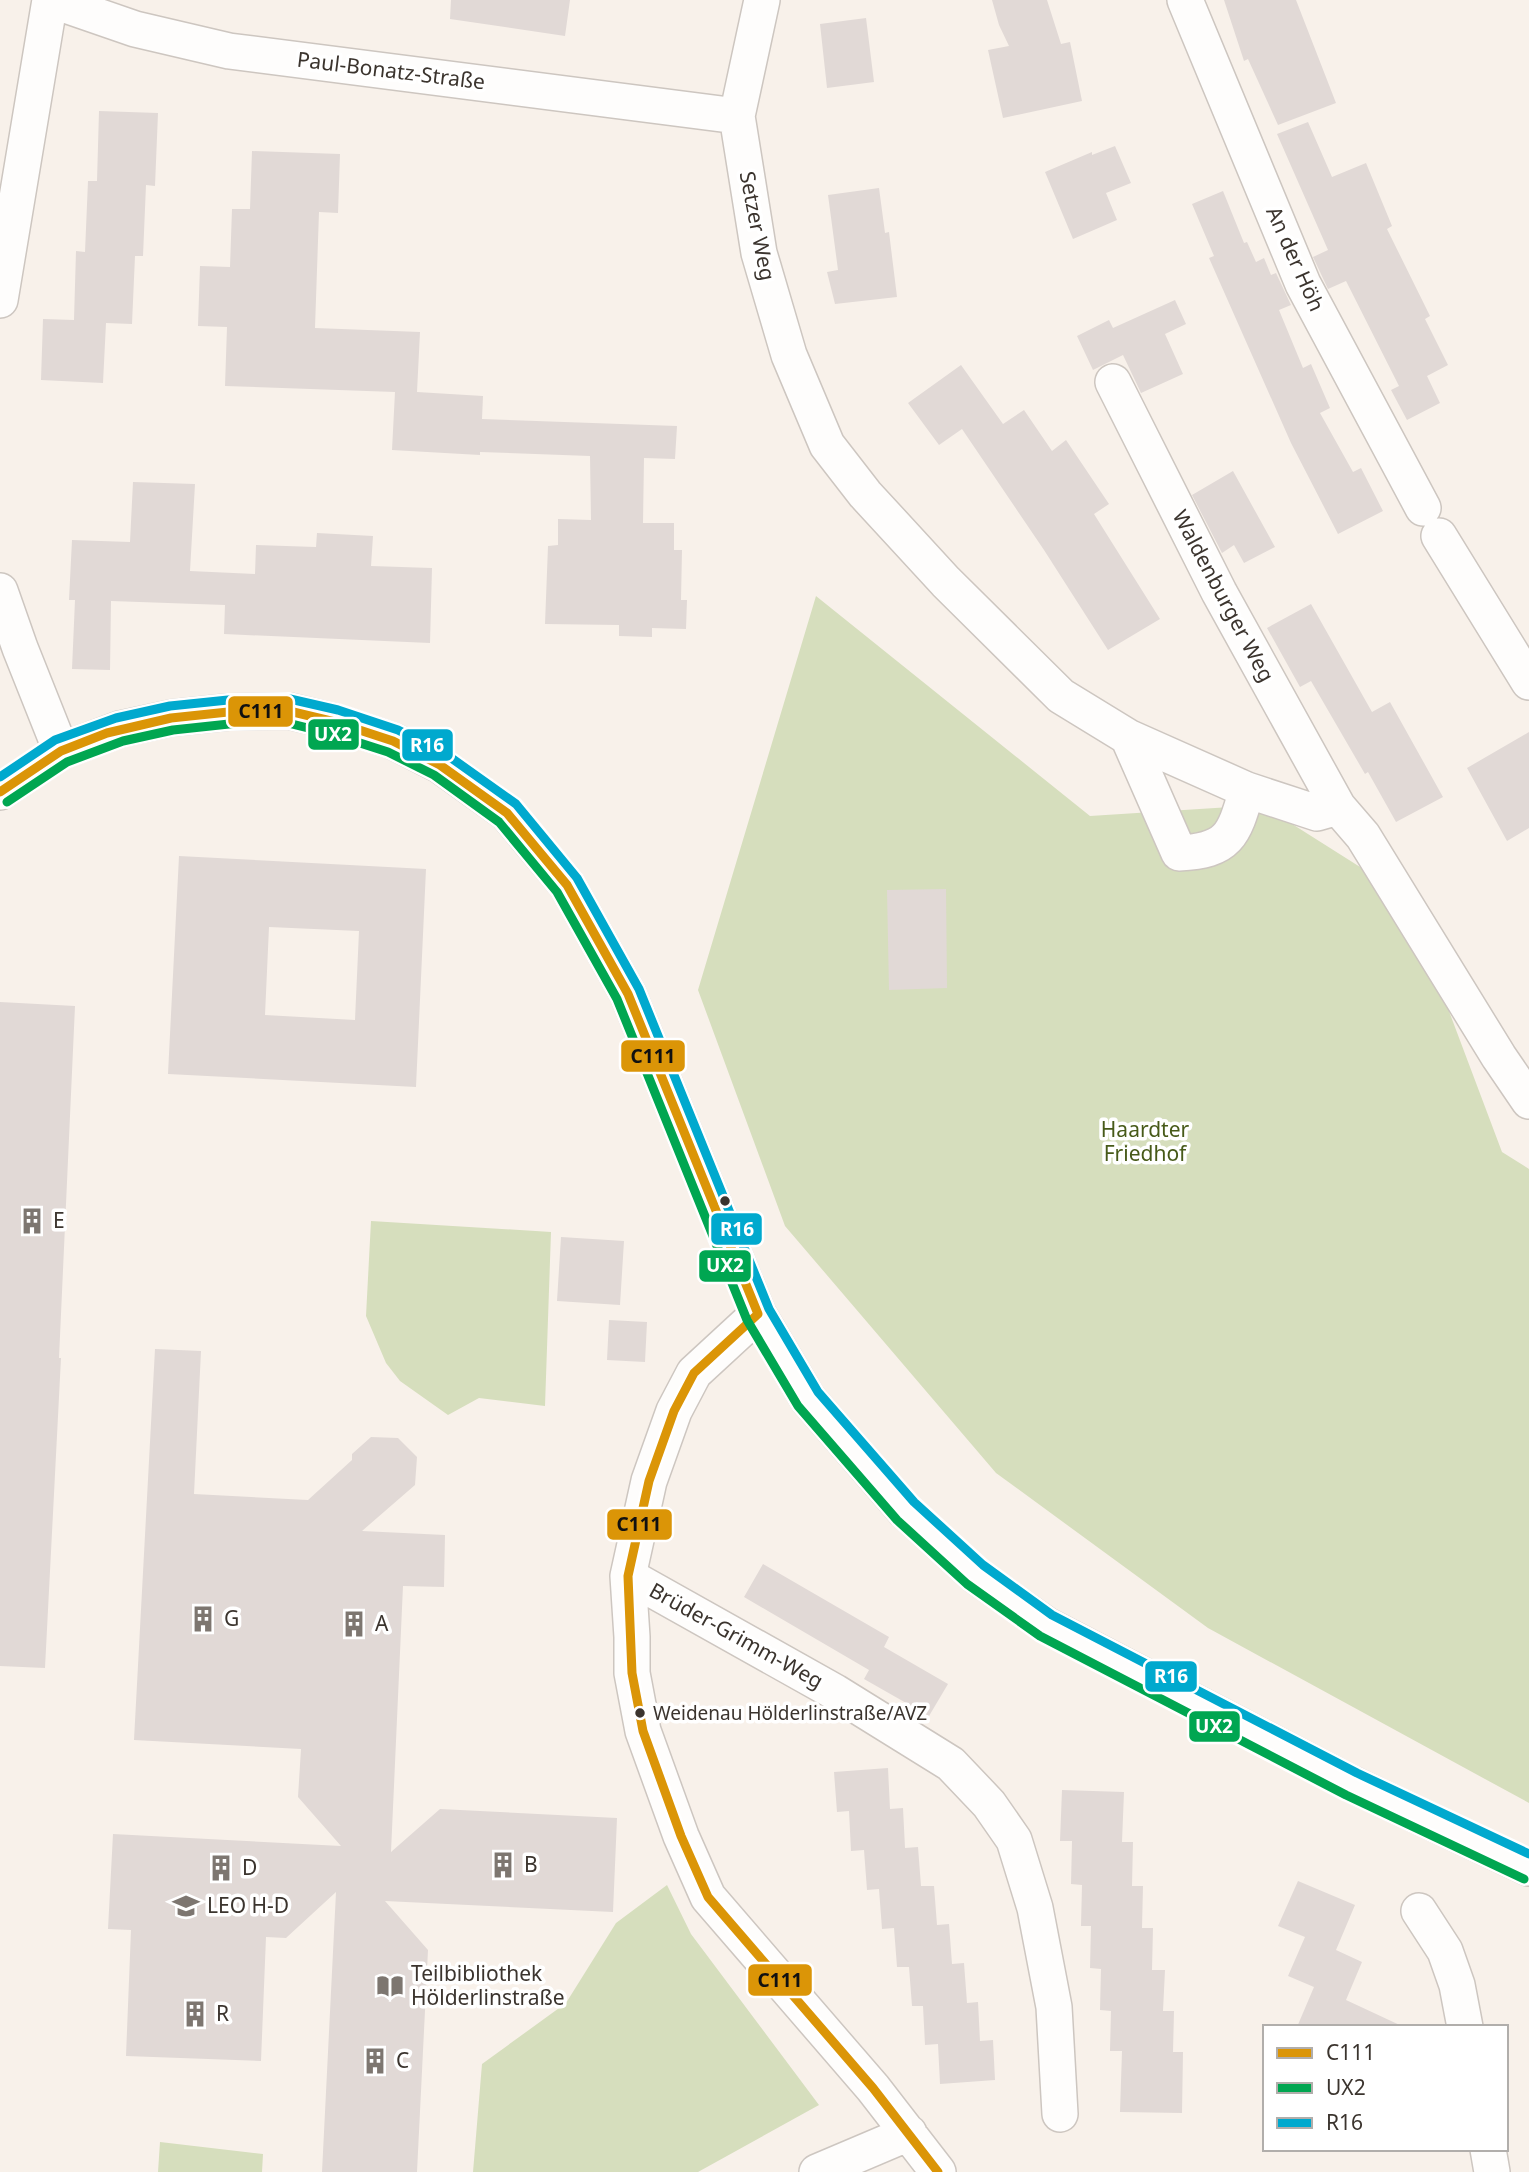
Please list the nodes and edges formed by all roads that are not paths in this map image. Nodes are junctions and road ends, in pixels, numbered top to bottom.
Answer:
1 (50, 0) edge
2 (762, 0) edge
3 (1185, 0) edge
4 (737, 116) junction
5 (0, 300) edge
6 (1113, 382) dead end
7 (0, 591) edge
8 (1529, 682) edge
9 (1128, 737) junction
10 (61, 751) junction
11 (1247, 790) junction
12 (0, 792) edge
13 (1338, 807) junction
14 (1529, 1101) edge
15 (758, 1314) junction
16 (628, 1576) junction
17 (1529, 1868) edge
18 (1419, 1911) dead end
19 (1465, 2025) edge
20 (1060, 2114) dead end
21 (909, 2133) junction
22 (1488, 2151) edge
23 (817, 2172) edge
24 (938, 2172) edge
25 (1492, 2172) edge

1 - 4 street, Paul-Bonatz-Straße
1 - 5 street
2 - 4 street, Setzer Weg
3 - 8 street, An der Höh
4 - 9 street, Setzer Weg
6 - 13 street, Waldenburger Weg
7 - 10 street
9 - 11 street
9 - 11 street
10 - 12 street
10 - 15 street
11 - 13 street
13 - 14 street, Waldenburger Weg
15 - 16 street
15 - 17 street
16 - 20 street, Brüder-Grimm-Weg
16 - 21 street
18 - 19 street
21 - 23 street
21 - 24 street
22 - 25 street

